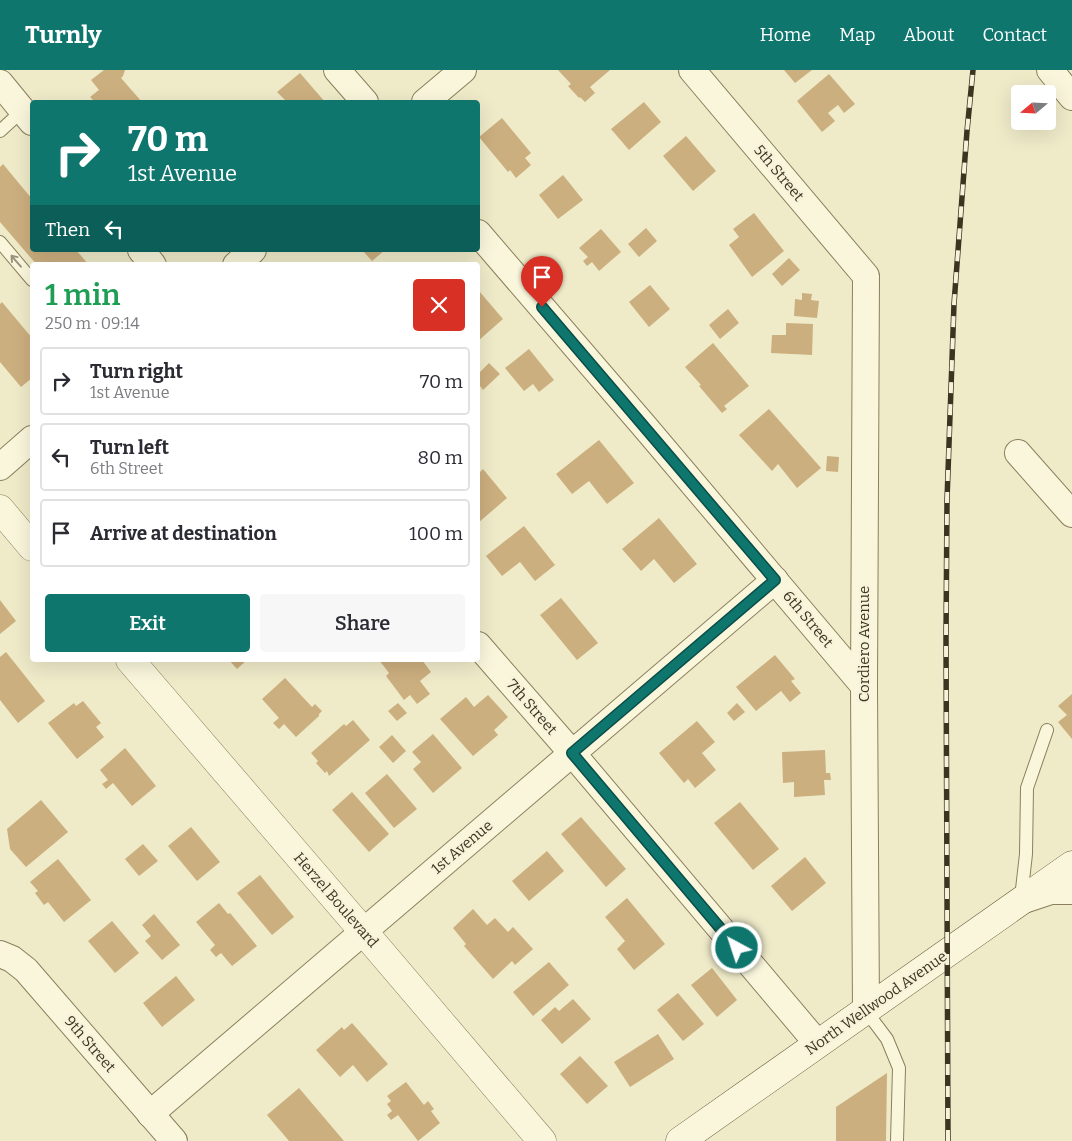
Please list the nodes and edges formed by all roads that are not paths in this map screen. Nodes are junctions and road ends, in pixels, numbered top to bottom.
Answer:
1 (337, 70) edge
2 (463, 70) edge
3 (692, 70) edge
4 (1050, 70) edge
5 (0, 83) edge
6 (1072, 97) edge
7 (363, 100) edge
8 (426, 100) edge
9 (28, 116) edge
10 (0, 131) edge
11 (480, 235) edge
12 (0, 242) edge
13 (143, 252) edge
14 (251, 252) edge
15 (151, 262) edge
16 (239, 262) edge
17 (866, 276) joint
18 (30, 278) edge
19 (30, 441) edge
20 (1018, 452) dead end
21 (0, 467) edge
22 (0, 508) edge
23 (1072, 514) edge
24 (30, 545) edge
25 (775, 580) junction
26 (480, 647) edge
27 (132, 662) edge
28 (864, 686) junction
29 (1047, 730) dead end
30 (572, 753) junction
31 (1072, 865) edge
32 (1072, 890) edge
33 (1020, 900) junction
34 (363, 931) junction
35 (0, 954) edge
36 (866, 1011) junction
37 (818, 1044) junction
38 (150, 1114) junction
39 (174, 1141) edge
40 (542, 1141) edge
41 (680, 1141) edge
42 (897, 1141) edge

1 - 7 street
2 - 8 street
3 - 17 street, 5th Street
4 - 6 street
5 - 9 street
9 - 10 lane
11 - 25 street, 6th Street
18 -> 12 lane
13 - 15 street
14 - 16 street
17 - 28 street, Cordiero Avenue
19 - 21 street
20 - 23 street
22 - 24 street
25 - 28 street, 6th Street
25 - 30 street, 1st Avenue
26 - 30 street, 7th Street
27 - 34 street, Herzel Boulevard
28 - 36 street, Cordiero Avenue
29 - 33 lane
30 - 34 street, 1st Avenue
30 - 37 street, 7th Street
31 - 33 street, North Wellwood Avenue
32 - 33 street
33 - 36 street, North Wellwood Avenue
34 - 38 street, 1st Avenue
34 - 40 street, Herzel Boulevard
35 - 38 street, 9th Street
36 - 37 street, North Wellwood Avenue
36 - 42 lane
37 - 41 street, North Wellwood Avenue
38 - 39 street, 9th Street

